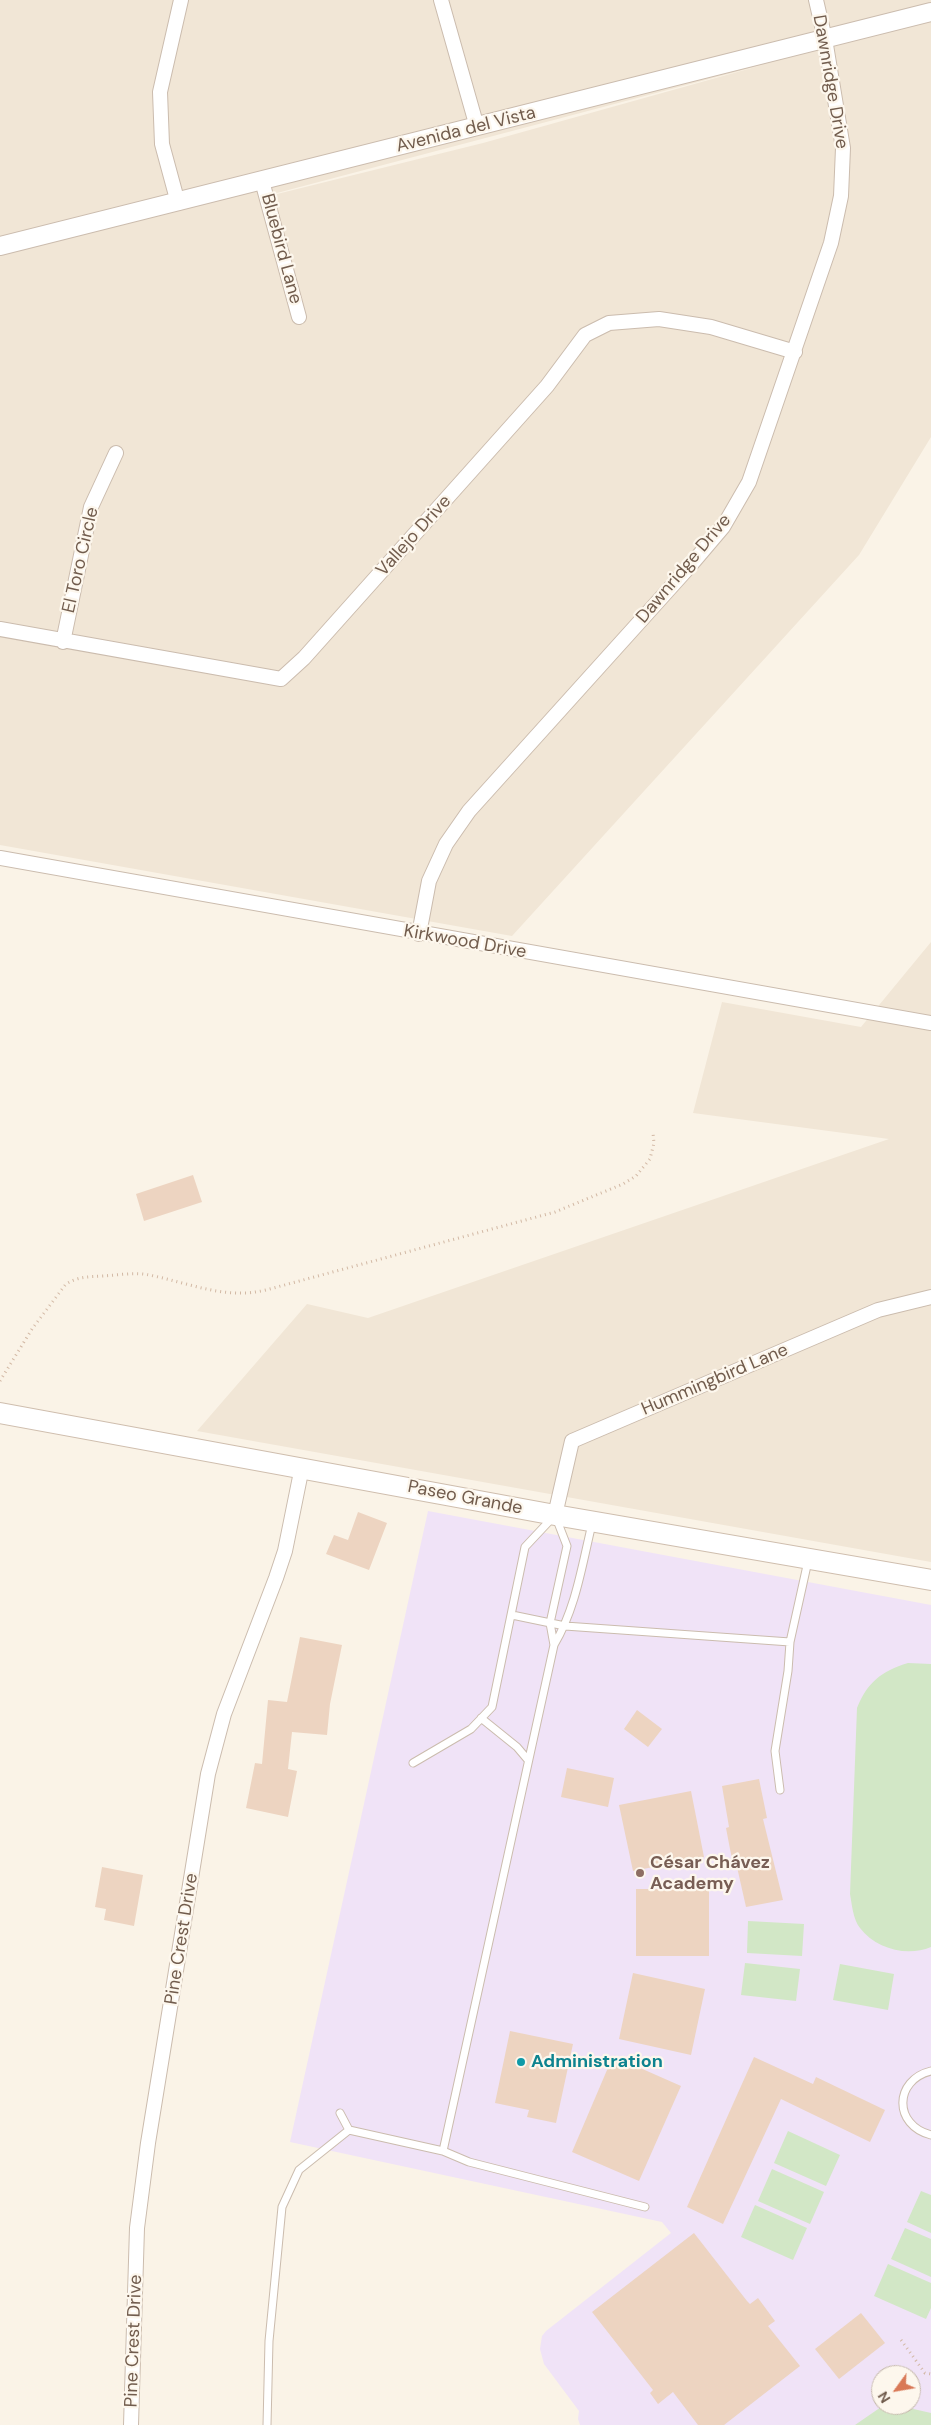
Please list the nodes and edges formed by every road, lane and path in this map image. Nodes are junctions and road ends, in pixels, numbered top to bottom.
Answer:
1 (180, 0) edge
2 (441, 0) edge
3 (816, 0) edge
4 (931, 12) edge
5 (825, 39) junction
6 (477, 127) junction
7 (262, 181) junction
8 (178, 203) junction
9 (0, 246) edge
10 (299, 317) dead end
11 (795, 352) junction
12 (116, 453) dead end
13 (0, 629) edge
14 (63, 642) junction
15 (0, 858) edge
16 (419, 934) junction
17 (931, 1023) edge
18 (653, 1132) dead end
19 (931, 1297) edge
20 (0, 1381) edge
21 (0, 1413) edge
22 (302, 1467) junction
23 (555, 1515) junction
24 (592, 1521) junction
25 (808, 1558) junction
26 (931, 1580) edge
27 (512, 1615) junction
28 (550, 1622) junction
29 (565, 1626) junction
30 (790, 1642) junction
31 (554, 1645) junction
32 (482, 1718) junction
33 (528, 1760) junction
34 (413, 1763) dead end
35 (780, 1790) dead end
36 (931, 2071) edge
37 (340, 2112) dead end
38 (349, 2130) junction
39 (931, 2135) edge
40 (443, 2151) junction
41 (645, 2207) dead end
42 (902, 2340) dead end
43 (931, 2374) edge
44 (131, 2425) edge
45 (268, 2425) edge

1 - 8 street
2 - 6 street
3 - 5 street, Dawnridge Drive
4 - 5 street, Avenida del Vista
5 - 6 street, Avenida del Vista
5 - 11 street, Dawnridge Drive
6 - 7 street, Avenida del Vista
7 - 8 street, Avenida del Vista
7 - 10 street, Bluebird Lane
8 - 9 street, Avenida del Vista
11 - 14 street, Vallejo Drive
11 - 16 street, Dawnridge Drive
12 - 14 street, El Toro Circle
13 - 14 street, Vallejo Drive
15 - 16 street, Kirkwood Drive
16 - 17 street, Kirkwood Drive
18 - 20 path
19 - 23 street, Hummingbird Lane
21 - 22 main road, Paseo Grande
22 - 23 main road, Paseo Grande
22 - 44 street, Pine Crest Drive
23 - 24 main road, Paseo Grande
23 - 27 lane
23 - 28 lane
24 - 25 main road, Paseo Grande
24 - 29 lane
25 - 26 main road, Paseo Grande
25 - 30 lane
27 - 28 lane
27 - 32 lane
28 - 29 lane
28 - 31 lane
29 - 30 lane
29 - 31 lane
30 - 35 lane
31 - 33 lane
32 - 33 lane
32 - 34 lane
33 - 40 lane
36 - 39 lane
37 - 38 lane
38 - 40 lane
38 - 45 lane
40 - 41 lane
42 - 43 path

